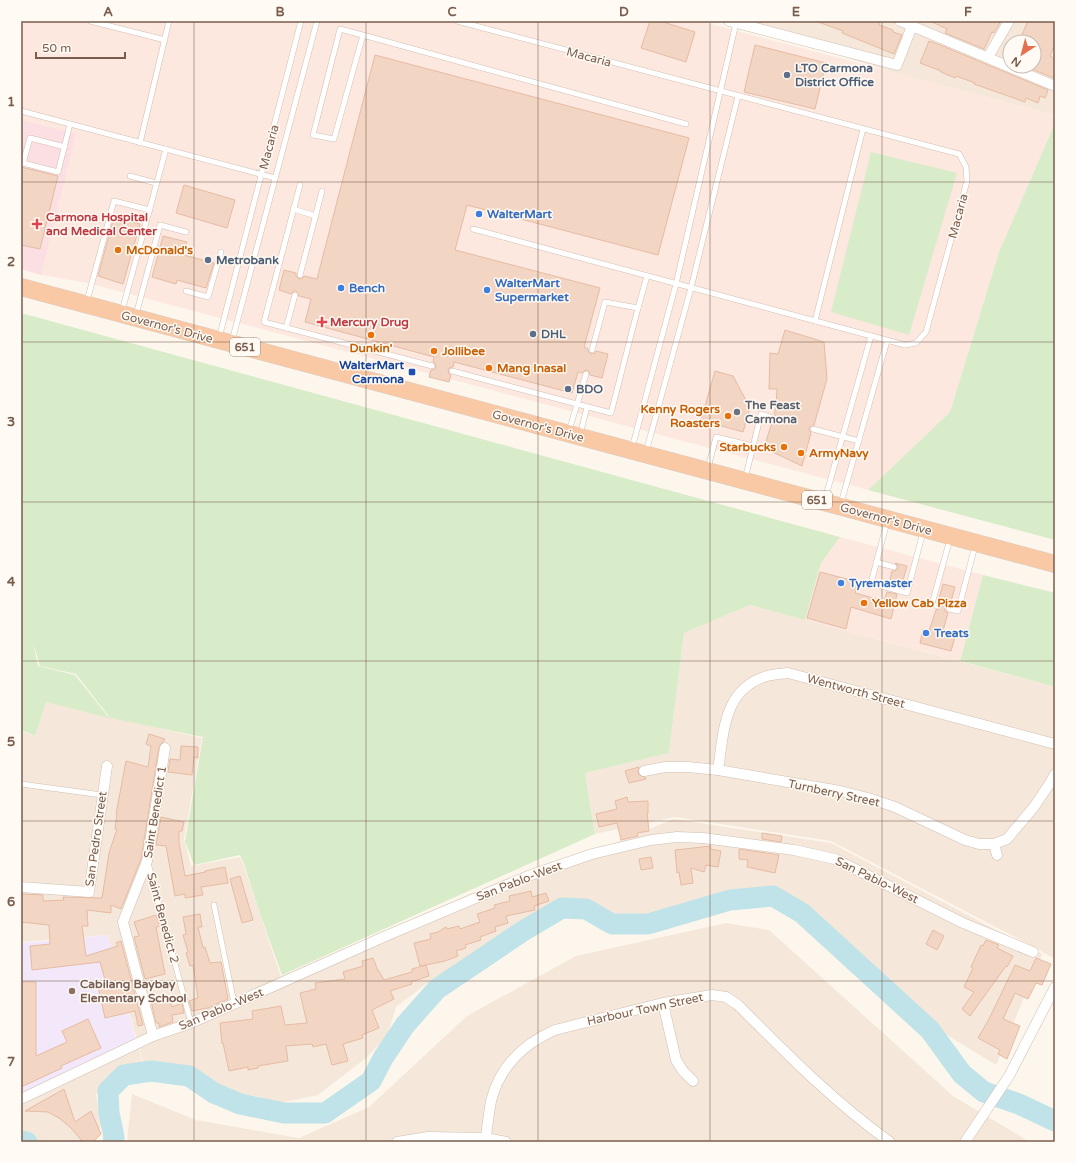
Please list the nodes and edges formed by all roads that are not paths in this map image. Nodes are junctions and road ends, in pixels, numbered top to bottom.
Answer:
1 (90, 21) edge
2 (169, 21) edge
3 (301, 21) edge
4 (317, 21) edge
5 (457, 21) edge
6 (900, 21) edge
7 (1009, 21) edge
8 (732, 22) edge
9 (912, 26) junction
10 (363, 35) junction
11 (165, 40) junction
12 (988, 57) junction
13 (1055, 86) edge
14 (721, 92) junction
15 (738, 96) junction
16 (21, 111) edge
17 (70, 124) junction
18 (686, 124) dead end
19 (863, 128) junction
20 (140, 143) junction
21 (65, 147) junction
22 (166, 149) junction
23 (22, 163) edge
24 (261, 175) junction
25 (130, 176) dead end
26 (275, 178) junction
27 (156, 183) junction
28 (300, 185) dead end
29 (322, 191) dead end
30 (294, 209) junction
31 (150, 210) junction
32 (316, 216) junction
33 (473, 229) dead end
34 (186, 232) dead end
35 (221, 252) dead end
36 (300, 274) dead end
37 (647, 276) junction
38 (676, 284) junction
39 (21, 288) edge
40 (691, 288) junction
41 (186, 291) dead end
42 (295, 295) dead end
43 (86, 305) junction
44 (638, 308) junction
45 (128, 316) junction
46 (815, 321) junction
47 (286, 328) junction
48 (871, 336) junction
49 (887, 341) junction
50 (225, 342) junction
51 (592, 350) dead end
52 (432, 366) dead end
53 (452, 371) dead end
54 (586, 374) dead end
55 (577, 404) junction
56 (587, 407) junction
57 (773, 418) dead end
58 (812, 429) dead end
59 (574, 435) junction
60 (843, 436) junction
61 (859, 440) junction
62 (753, 446) junction
63 (638, 453) junction
64 (707, 471) junction
65 (744, 481) junction
66 (832, 504) junction
67 (888, 519) junction
68 (924, 529) junction
69 (950, 536) junction
70 (976, 543) junction
71 (876, 562) junction
72 (1055, 564) edge
73 (894, 566) dead end
74 (906, 570) dead end
75 (913, 572) junction
76 (937, 606) dead end
77 (949, 609) dead end
78 (1055, 744) edge
79 (165, 748) dead end
80 (107, 766) dead end
81 (718, 770) junction
82 (644, 771) dead end
83 (1055, 774) edge
84 (21, 784) edge
85 (102, 795) junction
86 (994, 844) junction
87 (997, 855) dead end
88 (147, 861) junction
89 (21, 887) edge
90 (214, 905) dead end
91 (1033, 952) dead end
92 (1055, 987) edge
93 (234, 1003) junction
94 (663, 1003) junction
95 (191, 1022) junction
96 (153, 1036) junction
97 (693, 1081) dead end
98 (21, 1099) edge
99 (486, 1138) junction
100 (398, 1142) edge
101 (506, 1142) edge
102 (890, 1142) edge
103 (964, 1142) edge

1 - 11 lane
2 - 11 lane
3 - 24 lane, Macaria
4 - 26 lane
5 - 14 lane, Macaria
6 - 9 street
7 - 12 street
8 - 9 street
8 - 14 lane
9 - 12 street
10 - 10 lane
10 - 18 lane
11 - 20 lane
12 - 13 street
14 - 15 lane, Macaria
14 - 38 lane
15 - 19 lane, Macaria
15 - 40 lane
16 - 17 lane, Macaria
17 - 20 lane, Macaria
17 - 21 lane
19 - 46 lane
19 - 49 lane, Macaria
20 - 22 lane, Macaria
21 - 23 lane
21 - 23 lane
22 - 24 lane, Macaria
22 - 27 lane
24 - 26 lane
24 - 50 lane
25 - 27 lane
26 - 50 lane
27 - 31 lane
28 - 30 lane
29 - 32 lane
30 - 32 lane
30 - 47 lane
31 - 43 lane
31 - 45 lane
32 - 36 lane
33 - 37 lane
34 - 45 lane
35 - 41 lane
37 - 38 lane
37 - 44 lane
38 - 40 lane
38 - 63 lane
39 - 43 highway, Governor's Drive / 651
40 - 46 lane
40 - 63 lane
42 - 47 lane
43 - 45 highway, Governor's Drive / 651
44 - 51 lane
44 - 56 lane
45 - 50 highway, Governor's Drive / 651
46 - 48 lane
47 - 52 lane
48 - 49 lane
48 - 60 lane
49 - 61 lane
50 - 59 highway, Governor's Drive / 651
53 - 55 lane
54 - 55 lane
55 - 56 lane
55 - 59 lane
56 - 59 lane
57 - 62 lane
58 - 60 lane
59 - 63 highway, Governor's Drive / 651
60 - 61 lane
60 - 66 lane
61 - 66 lane
62 - 64 lane
62 - 65 lane
63 - 64 highway, Governor's Drive / 651
64 - 65 highway, Governor's Drive / 651
65 - 66 highway, Governor's Drive / 651
66 - 67 highway, Governor's Drive / 651
67 - 68 highway, Governor's Drive / 651
67 - 71 lane
68 - 69 highway, Governor's Drive / 651
68 - 75 lane
69 - 70 highway, Governor's Drive / 651
69 - 76 lane
70 - 72 highway, Governor's Drive / 651
70 - 77 lane
71 - 73 lane
71 - 75 lane
74 - 75 lane
78 - 81 street, Wentworth Street
79 - 88 street, Saint Benedict 1
80 - 85 street, San Pedro Street
81 - 82 street, Turnberry Street
81 - 86 street, Turnberry Street
83 - 86 street
84 - 85 lane
85 - 89 street, San Pedro Street
86 - 87 street
88 - 95 lane, Saint Benedict 2
88 - 96 street, Saint Benedict 1
90 - 93 lane
91 - 93 street, San Pablo-West
92 - 103 street
93 - 95 street, San Pablo-West
94 - 97 street
94 - 99 street, Harbour Town Street
94 - 102 street, Harbour Town Street
95 - 96 street, San Pablo-West
96 - 98 street, San Pablo-West
99 - 100 street
99 - 101 street

